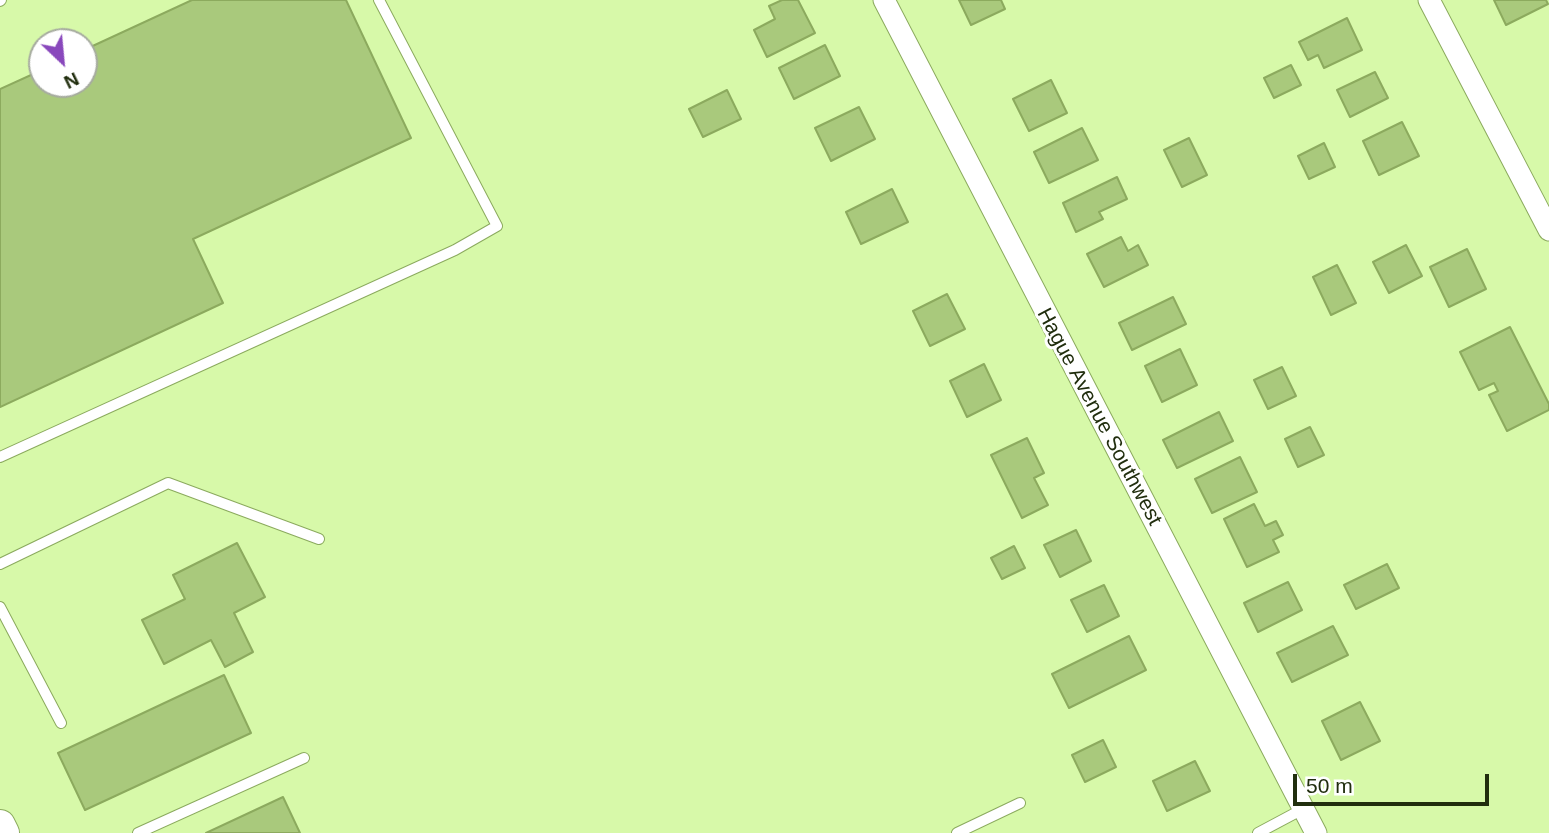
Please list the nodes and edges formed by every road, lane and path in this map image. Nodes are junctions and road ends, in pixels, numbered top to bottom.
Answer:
1 (379, 0) edge
2 (884, 0) edge
3 (1429, 0) edge
4 (1549, 230) edge
5 (0, 457) edge
6 (319, 539) dead end
7 (0, 564) edge
8 (0, 607) edge
9 (61, 723) dead end
10 (303, 758) dead end
11 (1020, 803) dead end
12 (1303, 809) junction
13 (0, 825) edge
14 (4, 833) edge
15 (138, 833) edge
16 (957, 833) edge
17 (1258, 833) edge
18 (1316, 833) edge

1 - 5 lane
2 - 12 street, Hague Avenue Southwest
3 - 4 street
6 - 7 lane
8 - 9 lane
10 - 15 lane
11 - 16 lane
12 - 17 lane
12 - 18 street, Hague Avenue Southwest
13 - 14 street

